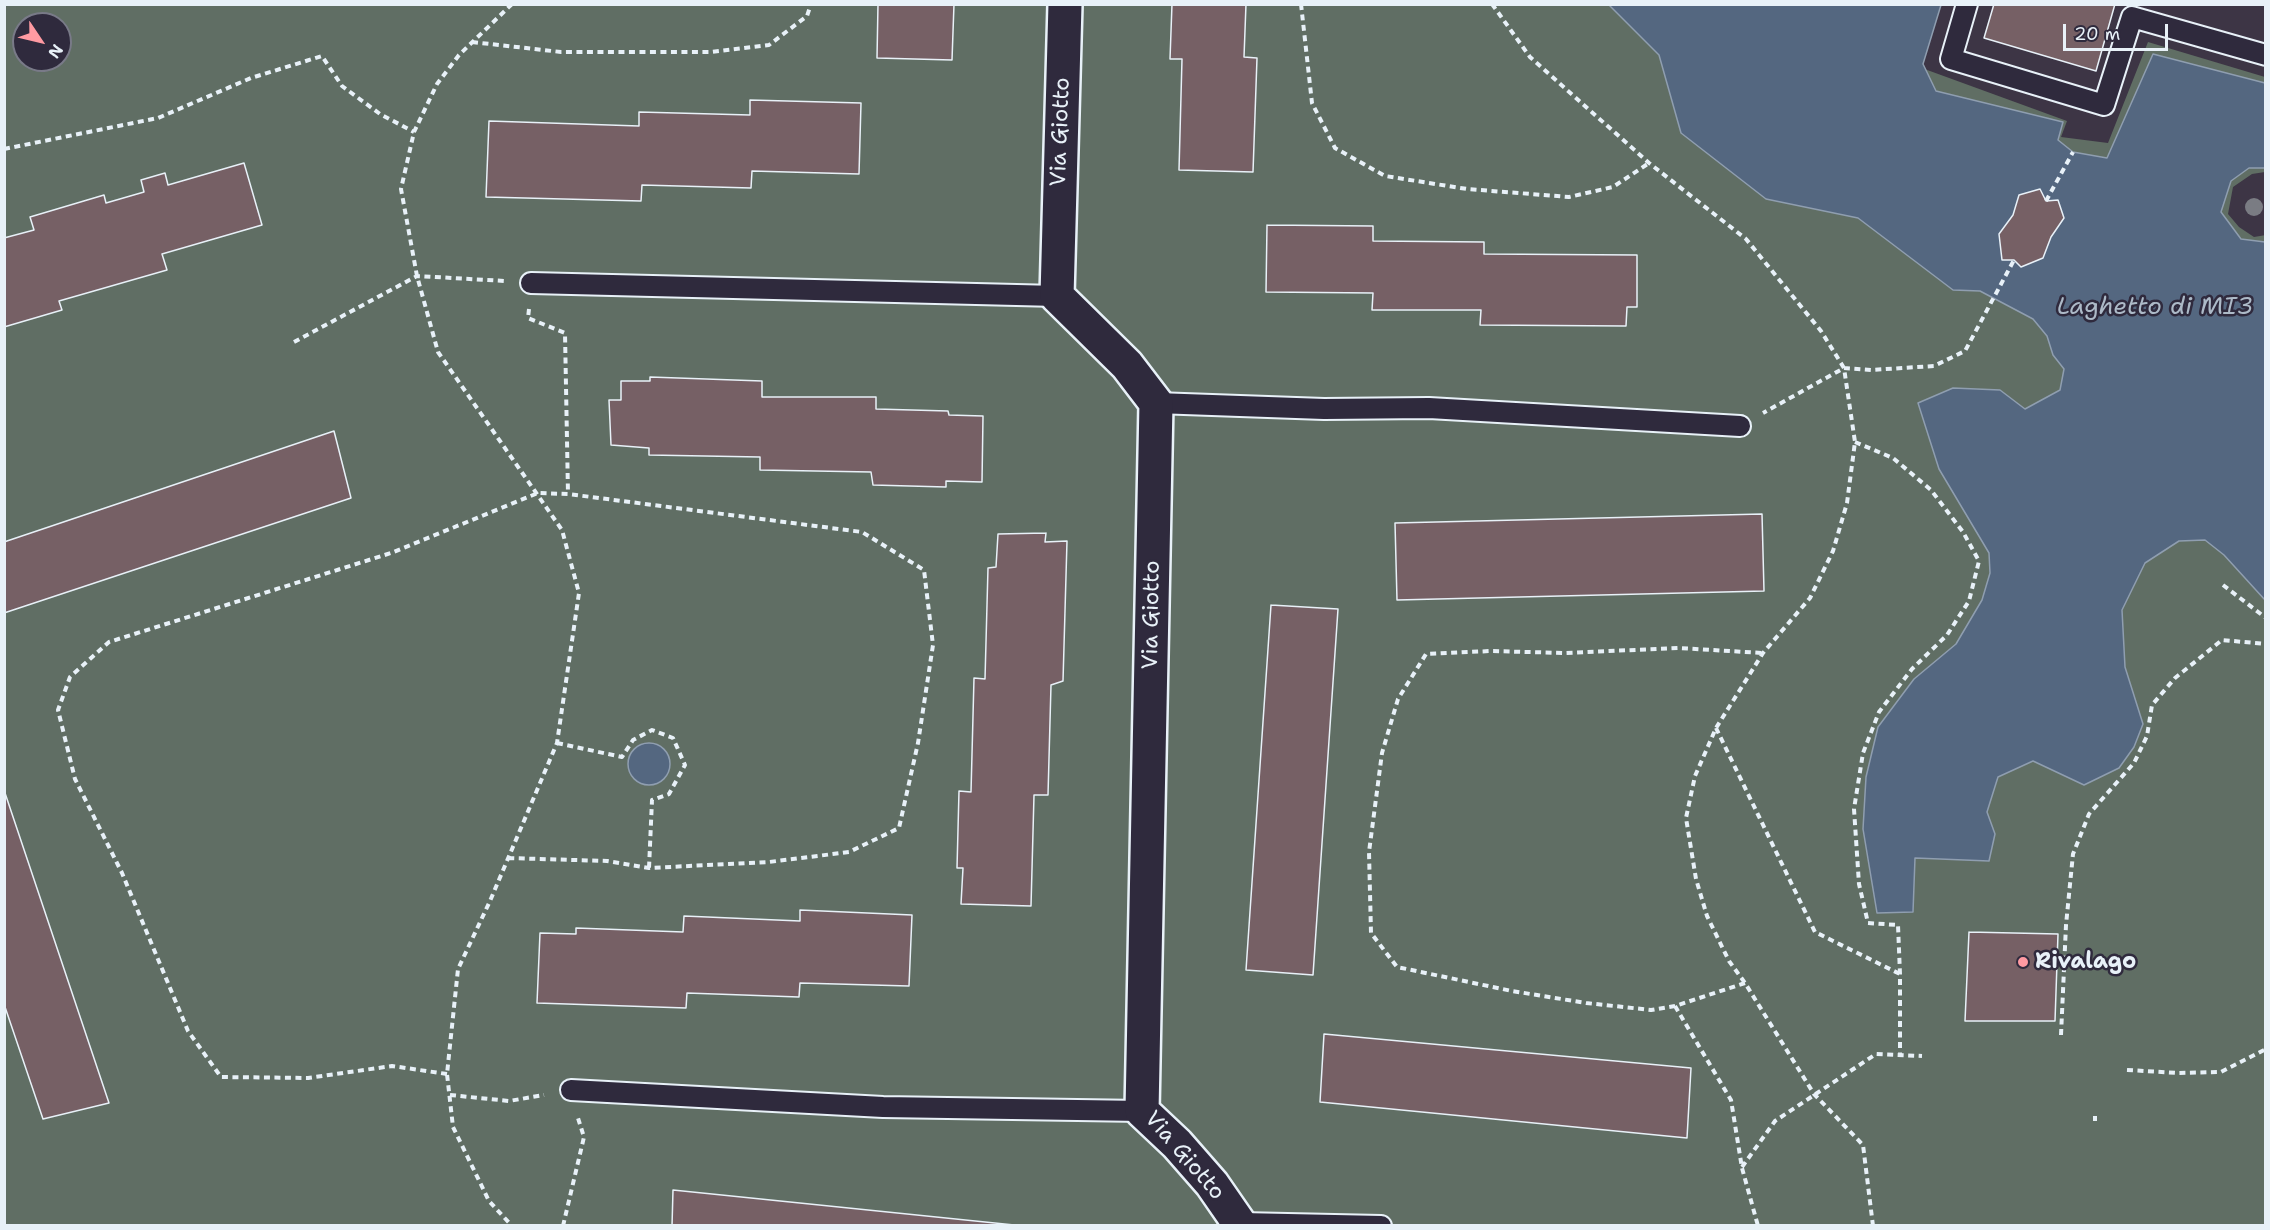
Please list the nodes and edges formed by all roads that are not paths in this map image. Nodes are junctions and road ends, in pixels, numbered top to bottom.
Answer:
1 (1065, 4) edge
2 (1967, 4) edge
3 (2265, 55) edge
4 (531, 283) road end
5 (1057, 296) junction
6 (1156, 404) junction
7 (1740, 426) road end
8 (571, 1090) road end
9 (1142, 1111) junction
10 (1241, 1224) edge
11 (1381, 1226) edge

1 - 5 street, Via Giotto
2 - 3 lane
4 - 5 lane
5 - 6 street
6 - 7 lane
6 - 9 street, Via Giotto
8 - 9 lane
9 - 10 street, Via Giotto
10 - 11 lane

